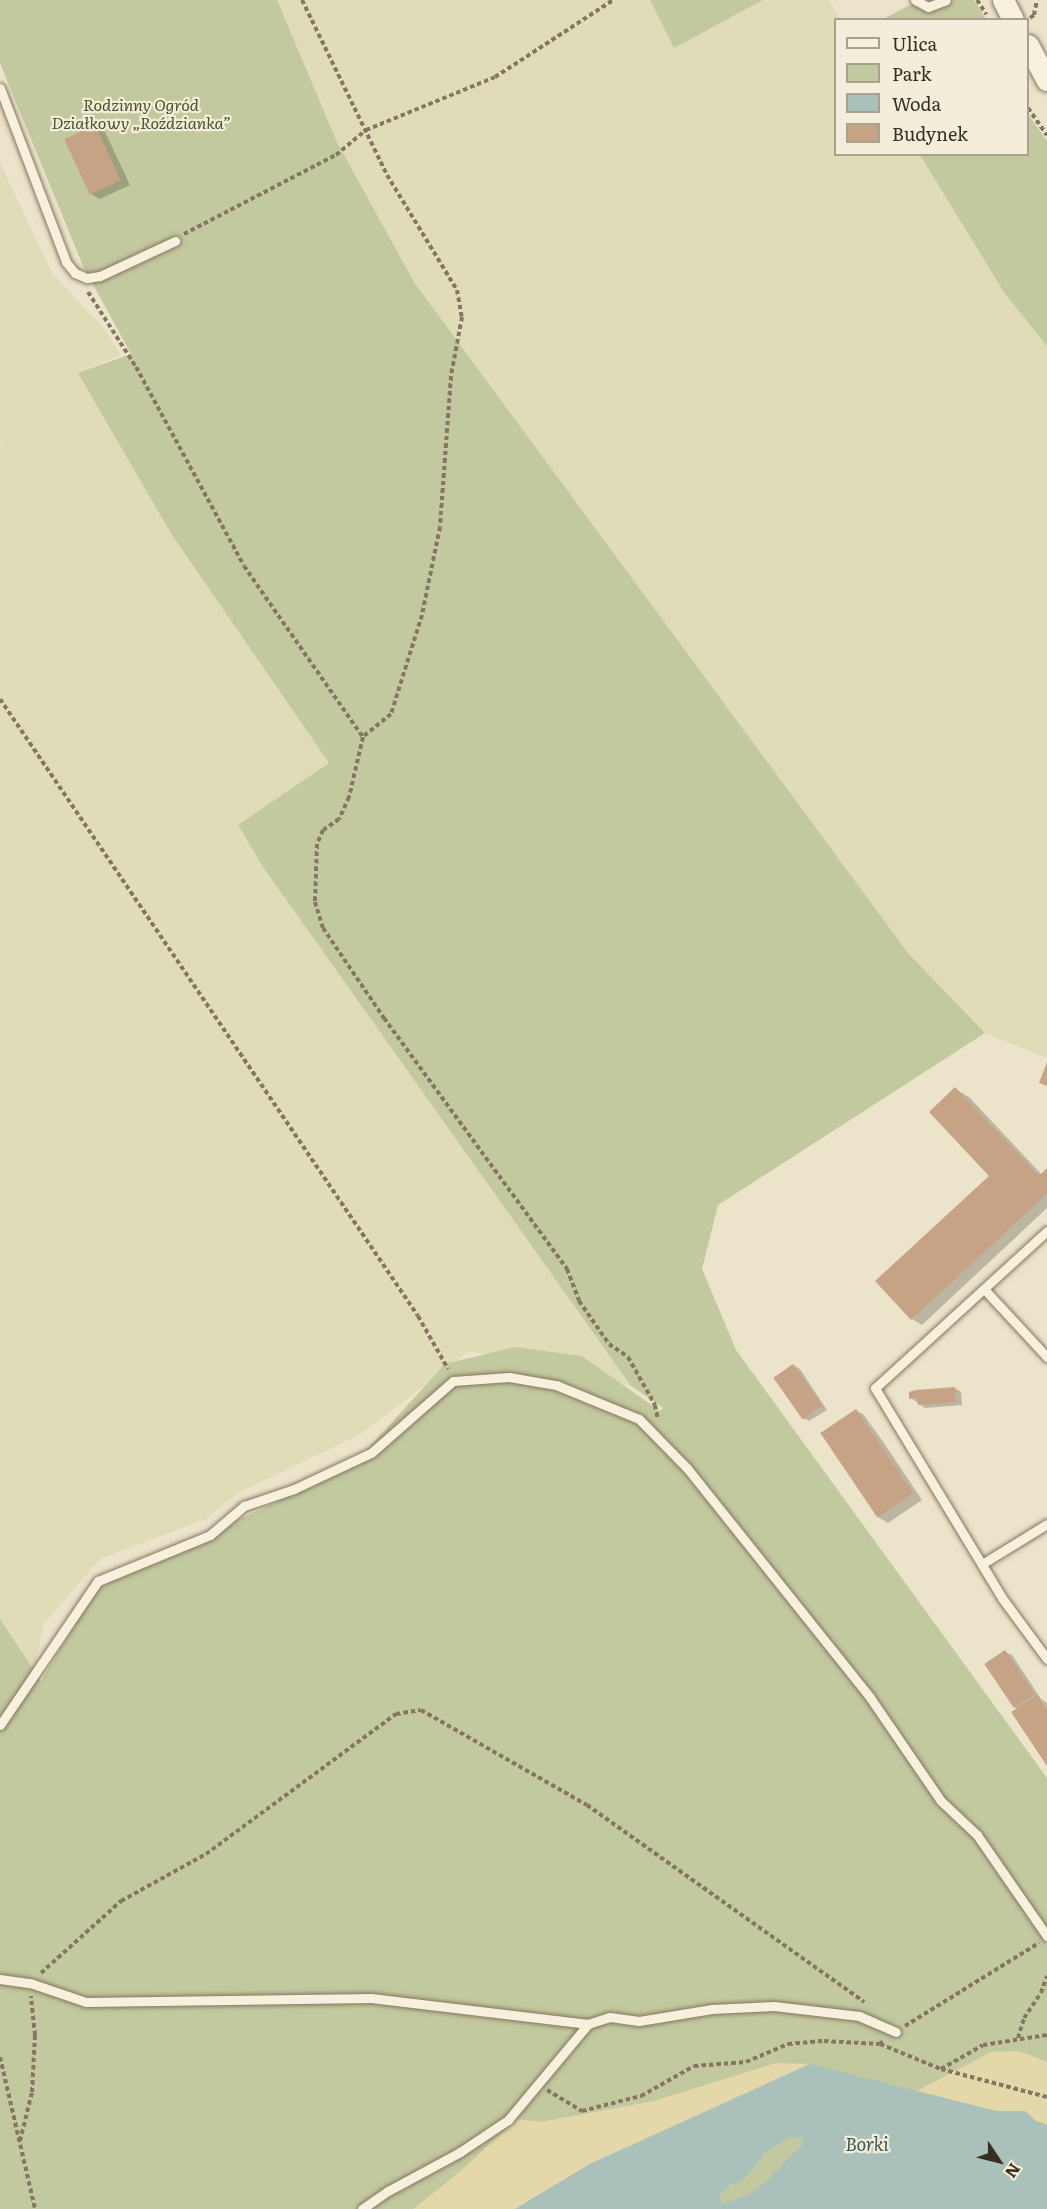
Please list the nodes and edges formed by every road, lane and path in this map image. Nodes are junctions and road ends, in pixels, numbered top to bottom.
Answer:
1 (302, 0) edge
2 (613, 0) edge
3 (915, 0) edge
4 (946, 0) edge
5 (977, 0) edge
6 (1003, 0) edge
7 (1037, 0) edge
8 (988, 18) edge
9 (1020, 18) edge
10 (1024, 18) edge
11 (1029, 47) edge
12 (1047, 80) edge
13 (0, 88) edge
14 (1029, 109) edge
15 (366, 130) junction
16 (1047, 135) edge
17 (175, 242) joint
18 (83, 276) junction
19 (0, 699) edge
20 (363, 737) junction
21 (1047, 1231) edge
22 (984, 1289) junction
23 (1047, 1356) edge
24 (453, 1381) junction
25 (652, 1430) junction
26 (1047, 1524) edge
27 (982, 1564) junction
28 (1047, 1659) edge
29 (0, 1725) edge
30 (1047, 1937) edge
31 (1047, 1977) edge
32 (0, 1979) edge
33 (30, 1983) junction
34 (871, 2008) dead end
35 (588, 2024) junction
36 (896, 2032) junction
37 (1047, 2035) edge
38 (1018, 2038) junction
39 (879, 2044) junction
40 (0, 2057) edge
41 (941, 2069) junction
42 (538, 2084) junction
43 (1047, 2097) edge
44 (20, 2141) junction
45 (35, 2209) edge
46 (362, 2209) edge

1 - 15 path
2 - 15 path
3 - 4 lane
5 - 8 path
6 - 9 street
7 - 10 path
11 - 12 street
13 - 18 lane
14 - 16 path
15 - 17 path
15 - 20 path
17 - 18 lane
18 - 20 path
19 - 24 path
20 - 25 path
21 - 22 lane
22 - 23 lane
22 - 27 lane
24 - 25 lane
24 - 29 lane
25 - 30 lane
26 - 27 lane
27 - 28 lane
30 - 36 path
31 - 38 path
32 - 33 lane
33 - 34 path
33 - 35 lane
33 - 44 path
35 - 36 lane
35 - 42 lane
36 - 39 path
37 - 38 path
38 - 41 path
39 - 41 path
39 - 42 path
40 - 44 path
41 - 43 path
42 - 46 lane
44 - 45 path

